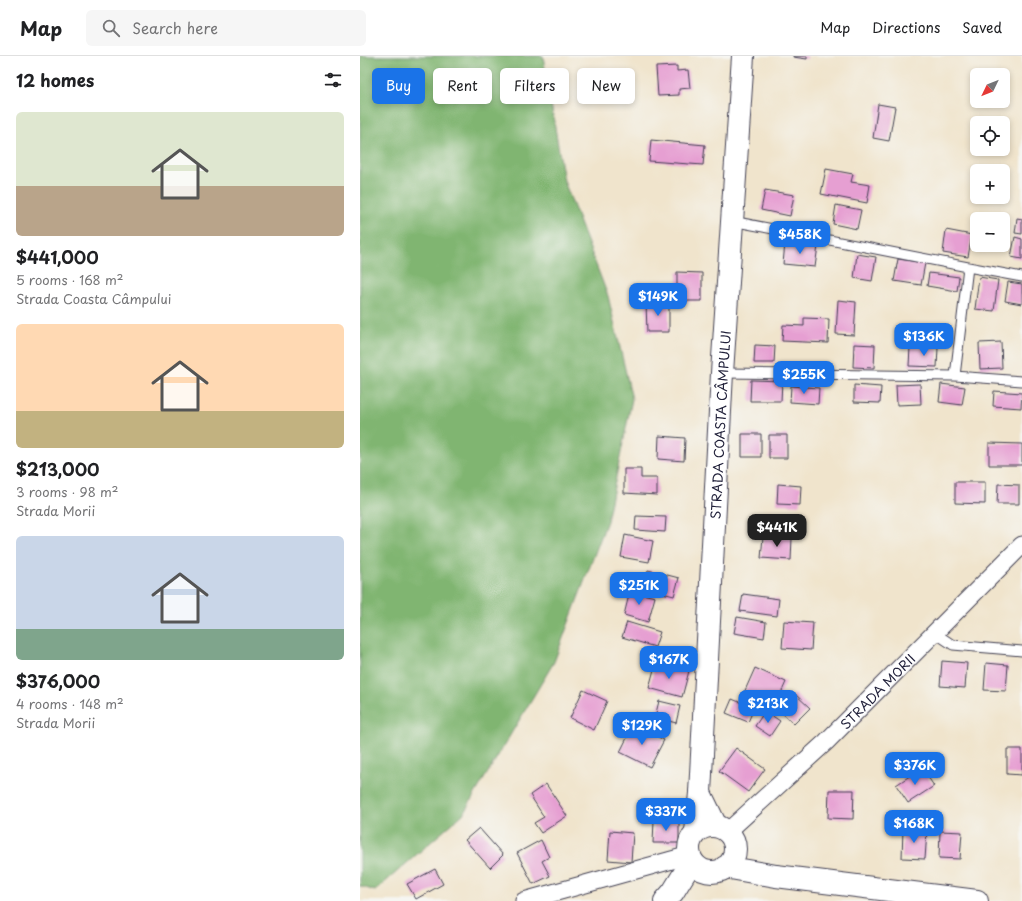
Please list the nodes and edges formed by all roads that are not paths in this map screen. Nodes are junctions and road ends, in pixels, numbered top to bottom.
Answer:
1 (743, 56) edge
2 (732, 221) junction
3 (968, 267) junction
4 (1022, 277) edge
5 (722, 373) junction
6 (955, 376) junction
7 (1022, 381) edge
8 (1022, 545) edge
9 (935, 633) junction
10 (1022, 651) edge
11 (711, 849) junction
12 (669, 896) edge
13 (524, 901) edge
14 (977, 901) edge

1 - 2 street, STRADA COASTA CÂMPULUI
2 - 3 lane
2 - 5 street, STRADA COASTA CÂMPULUI
3 - 4 lane
3 - 6 lane
5 - 6 lane
5 - 11 street, STRADA COASTA CÂMPULUI
6 - 7 lane
8 - 9 street, STRADA MORII
9 - 10 lane
9 - 11 street, STRADA MORII
11 - 12 street
11 - 13 street
11 - 14 street

